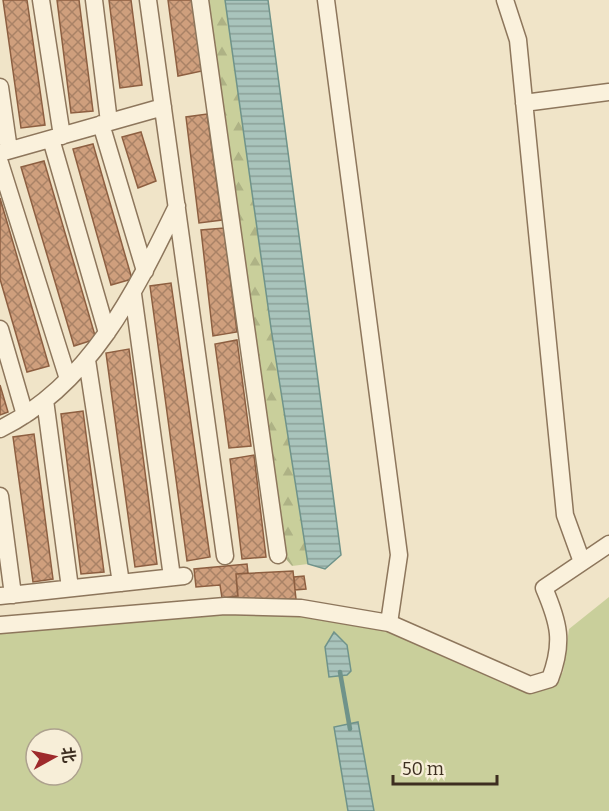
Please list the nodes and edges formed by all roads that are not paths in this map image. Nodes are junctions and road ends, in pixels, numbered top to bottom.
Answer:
1 (41, 0) edge
2 (94, 0) edge
3 (148, 0) edge
4 (200, 0) edge
5 (326, 0) edge
6 (505, 0) edge
7 (0, 87) edge
8 (609, 92) edge
9 (524, 103) junction
10 (163, 107) junction
11 (105, 123) junction
12 (56, 137) junction
13 (3, 156) edge
14 (177, 206) junction
15 (146, 271) junction
16 (132, 294) junction
17 (0, 329) edge
18 (107, 333) junction
19 (87, 360) junction
20 (68, 379) junction
21 (45, 400) junction
22 (25, 415) junction
23 (0, 429) edge
24 (0, 496) edge
25 (609, 544) edge
26 (278, 555) dead end
27 (225, 556) dead end
28 (609, 556) edge
29 (582, 562) junction
30 (121, 583) junction
31 (70, 588) junction
32 (7, 596) edge
33 (389, 623) junction
34 (0, 625) edge

1 - 12 street
2 - 11 street
3 - 10 street
4 - 26 street
5 - 33 street
6 - 9 street
7 - 13 street
8 - 9 street
9 - 29 street
10 - 11 street
10 - 14 street
11 - 12 street
11 - 15 street
12 - 13 street
12 - 18 street
13 - 20 street
14 - 15 street
14 - 27 street
15 - 16 street
16 - 18 street
16 - 30 street
17 - 22 street
18 - 19 street
19 - 20 street
19 - 30 street
20 - 21 street
21 - 22 street
21 - 31 street
22 - 23 street
24 - 32 street
25 - 29 street
28 - 29 street
29 - 33 street
30 - 31 street
31 - 32 street
33 - 34 street

